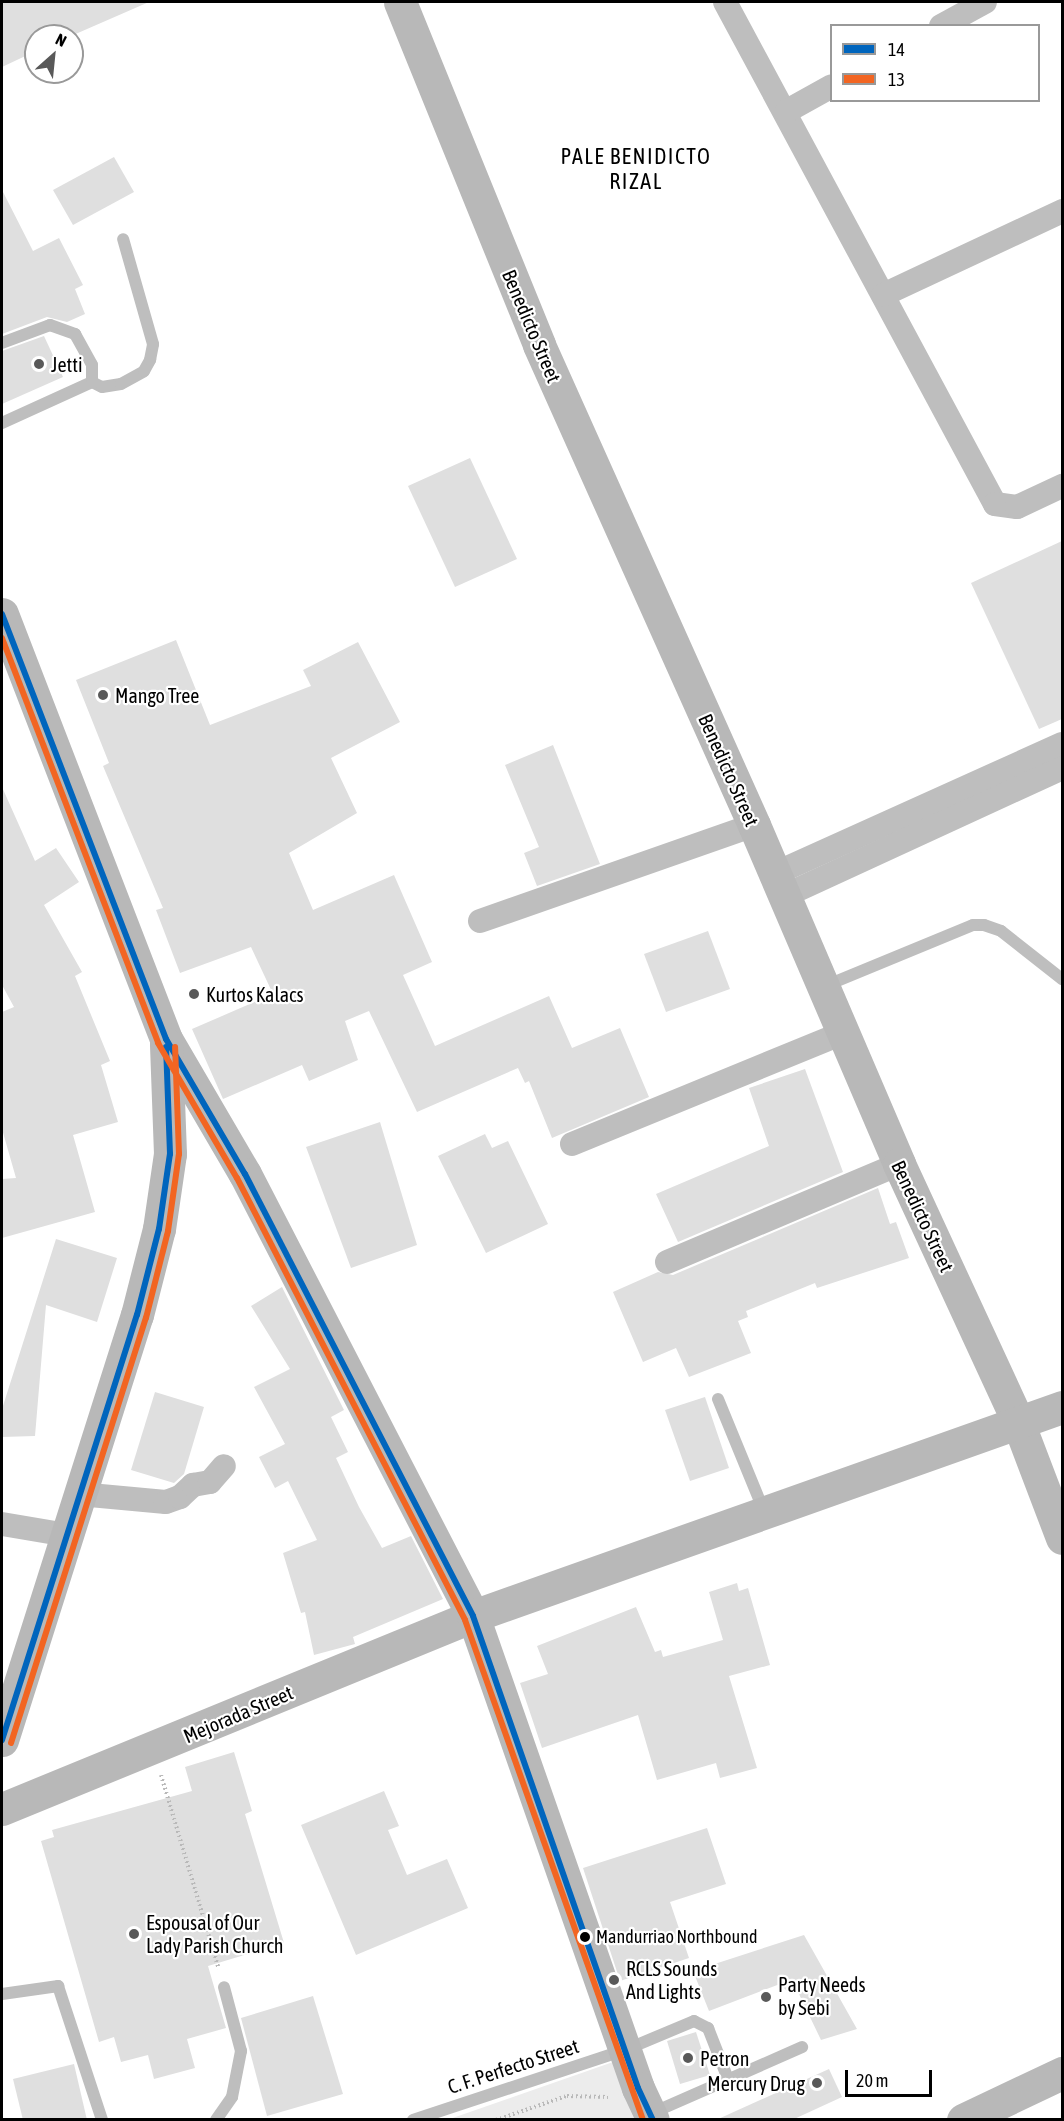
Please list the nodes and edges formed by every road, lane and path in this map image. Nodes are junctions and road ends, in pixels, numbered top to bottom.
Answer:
1 (400, 2) edge
2 (725, 2) edge
3 (985, 2) edge
4 (945, 24) edge
5 (830, 87) edge
6 (787, 111) junction
7 (1062, 212) edge
8 (123, 239) dead end
9 (883, 295) junction
10 (2, 343) edge
11 (92, 382) junction
12 (2, 423) edge
13 (1062, 486) edge
14 (2, 614) edge
15 (1062, 744) edge
16 (1062, 768) edge
17 (1034, 769) junction
18 (754, 825) junction
19 (779, 885) junction
20 (480, 921) dead end
21 (1062, 979) edge
22 (824, 987) junction
23 (843, 1033) junction
24 (166, 1040) junction
25 (572, 1144) dead end
26 (899, 1164) junction
27 (667, 1262) dead end
28 (718, 1399) dead end
29 (1062, 1407) edge
30 (1018, 1422) junction
31 (224, 1466) dead end
32 (79, 1494) junction
33 (764, 1512) junction
34 (2, 1524) edge
35 (67, 1535) junction
36 (1062, 1538) edge
37 (473, 1616) junction
38 (2, 1740) edge
39 (153, 1749) junction
40 (2, 1809) edge
41 (224, 1987) joint
42 (2, 1994) edge
43 (802, 2047) dead end
44 (625, 2050) junction
45 (1062, 2073) edge
46 (728, 2079) junction
47 (98, 2105) junction
48 (647, 2107) edge
49 (102, 2120) edge
50 (113, 2120) edge
51 (216, 2120) edge
52 (413, 2120) edge
53 (496, 2120) edge
54 (963, 2120) edge

1 - 18 street, Benedicto Street
2 - 6 street
3 - 4 street
5 - 6 street
6 - 9 street
7 - 9 street
8 - 11 lane
9 - 13 street
10 - 11 lane
11 - 12 lane
14 - 24 street
15 - 17 street
16 - 17 street
17 - 19 street
18 - 19 street, Benedicto Street
18 - 20 street
19 - 22 street, Benedicto Street
21 - 22 lane
22 - 23 street, Benedicto Street
23 - 25 street
23 - 26 street, Benedicto Street
24 - 32 street
24 - 37 street
26 - 27 street
26 - 30 street, Benedicto Street
28 - 33 lane
29 - 30 street, Mejorada Street
30 - 33 street, Mejorada Street
30 - 36 street, Benedicto Street
31 - 32 street
32 - 35 street
33 - 37 street, Mejorada Street
34 - 35 street
35 - 38 street
37 - 39 street, Mejorada Street
37 - 44 street
39 - 40 street, Mejorada Street
39 - 41 path
41 - 51 lane
42 - 47 lane
43 - 46 lane
44 - 46 lane, C. F. Perfecto Street
44 - 48 street
44 - 52 lane, C. F. Perfecto Street
45 - 54 street
46 - 48 lane
47 - 49 lane
47 - 50 lane
48 - 53 path

